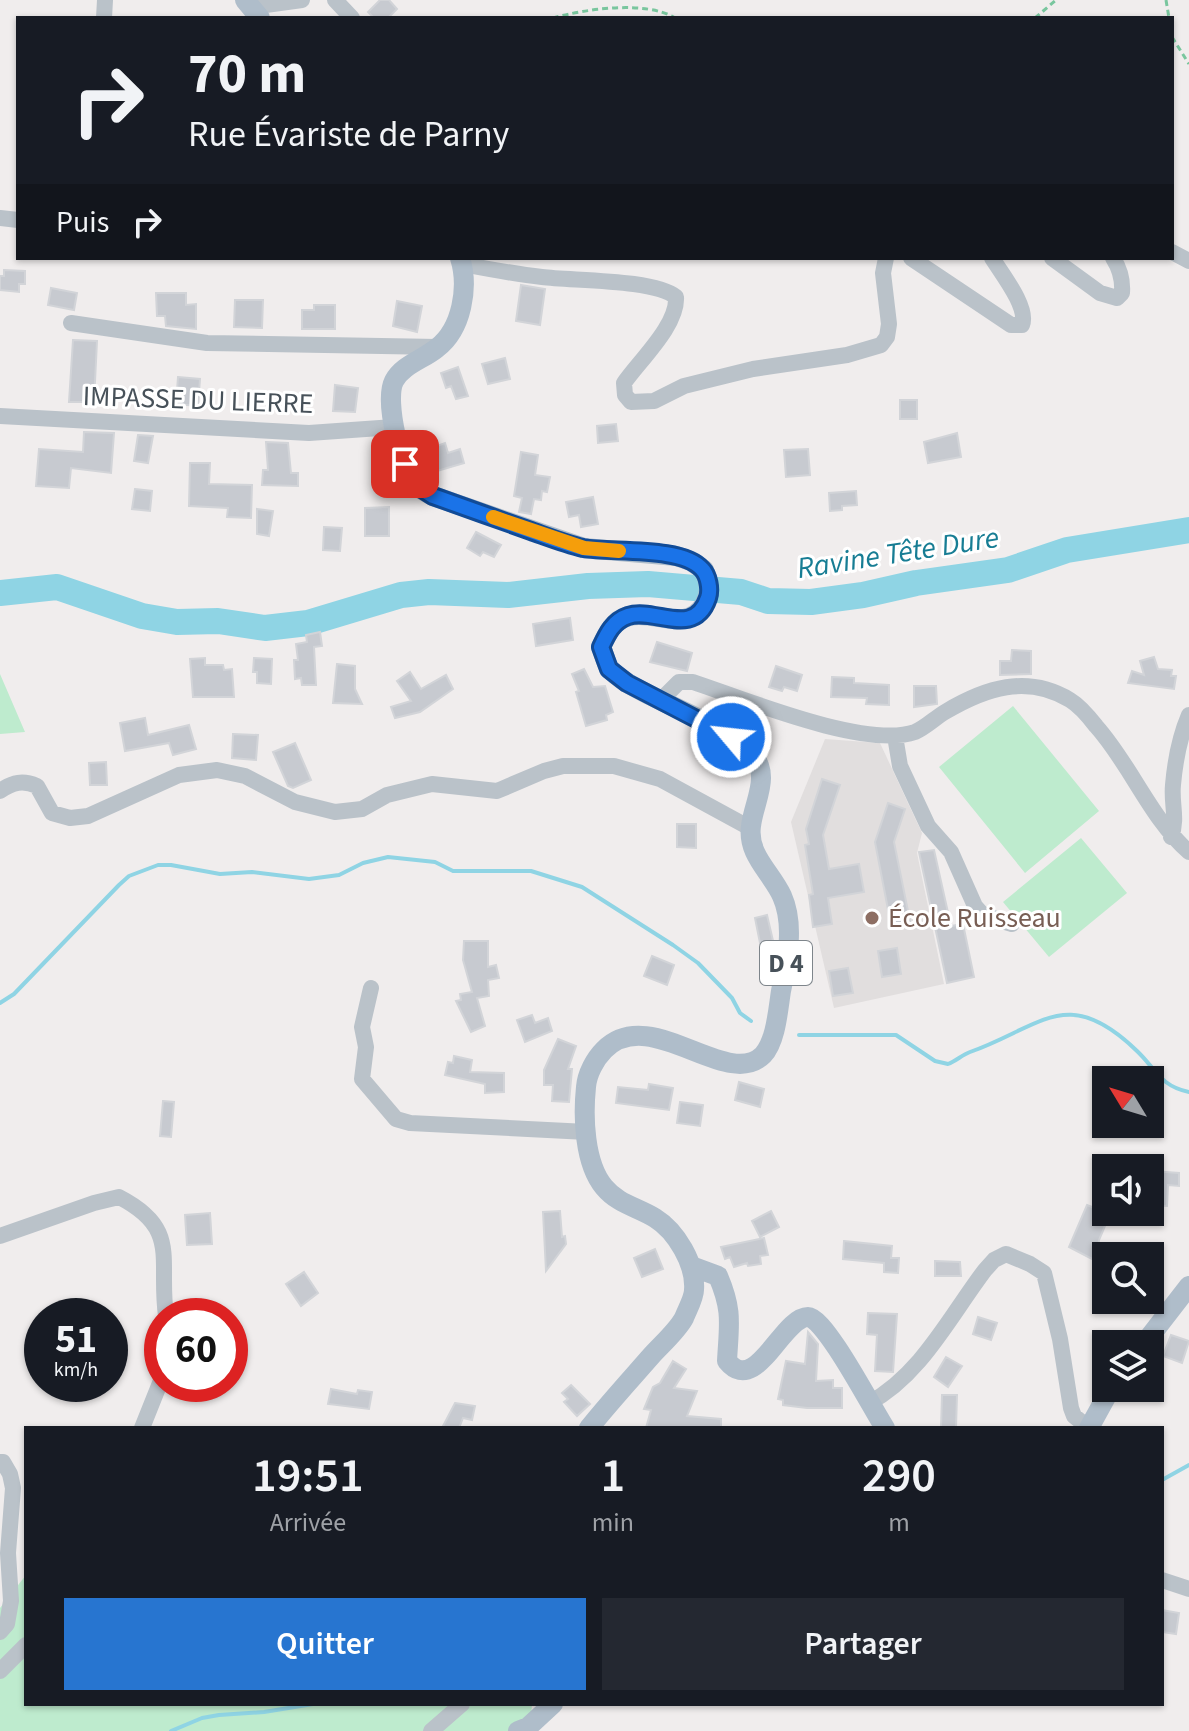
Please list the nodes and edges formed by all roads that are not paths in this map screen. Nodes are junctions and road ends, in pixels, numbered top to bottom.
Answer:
1 (302, 0) edge
2 (335, 0) edge
3 (252, 8) edge
4 (350, 16) edge
5 (886, 260) edge
6 (914, 260) edge
7 (993, 260) edge
8 (1055, 260) edge
9 (1114, 260) edge
10 (461, 261) edge
11 (71, 323) dead end
12 (438, 347) junction
13 (0, 416) edge
14 (394, 427) junction
15 (660, 701) junction
16 (1189, 715) edge
17 (895, 736) junction
18 (0, 791) edge
19 (750, 828) junction
20 (1171, 837) junction
21 (1189, 852) edge
22 (1012, 924) dead end
23 (371, 988) dead end
24 (587, 1132) junction
25 (0, 1236) edge
26 (691, 1266) junction
27 (1189, 1286) edge
28 (163, 1298) edge
29 (1155, 1330) edge
30 (152, 1402) edge
31 (1103, 1402) edge
32 (869, 1403) junction
33 (143, 1426) edge
34 (591, 1426) edge
35 (884, 1426) edge
36 (1086, 1426) edge
37 (1090, 1426) edge
38 (0, 1462) edge
39 (1164, 1581) edge
40 (1189, 1589) edge
41 (0, 1632) edge
42 (24, 1647) edge
43 (0, 1671) edge
44 (460, 1706) edge
45 (551, 1706) edge
46 (431, 1731) edge
47 (518, 1731) edge

1 - 3 street
2 - 4 street
5 - 10 street
6 - 7 street
8 - 9 street
10 - 12 main road
11 - 12 street
12 - 14 main road
13 - 14 street, IMPASSE DU LIERRE
14 - 15 main road
15 - 17 street
15 - 19 main road
16 - 20 street
17 - 20 street
17 - 22 street
18 - 19 street
19 - 24 main road, D 4
20 - 21 street
23 - 24 street
24 - 26 main road, D 4
25 - 28 street
26 - 32 main road
26 - 34 main road
27 - 29 main road
30 - 33 street
31 - 37 main road
32 - 35 main road
32 - 36 street
38 - 41 street
39 - 40 street
42 - 43 street
44 - 46 street
45 - 47 main road

